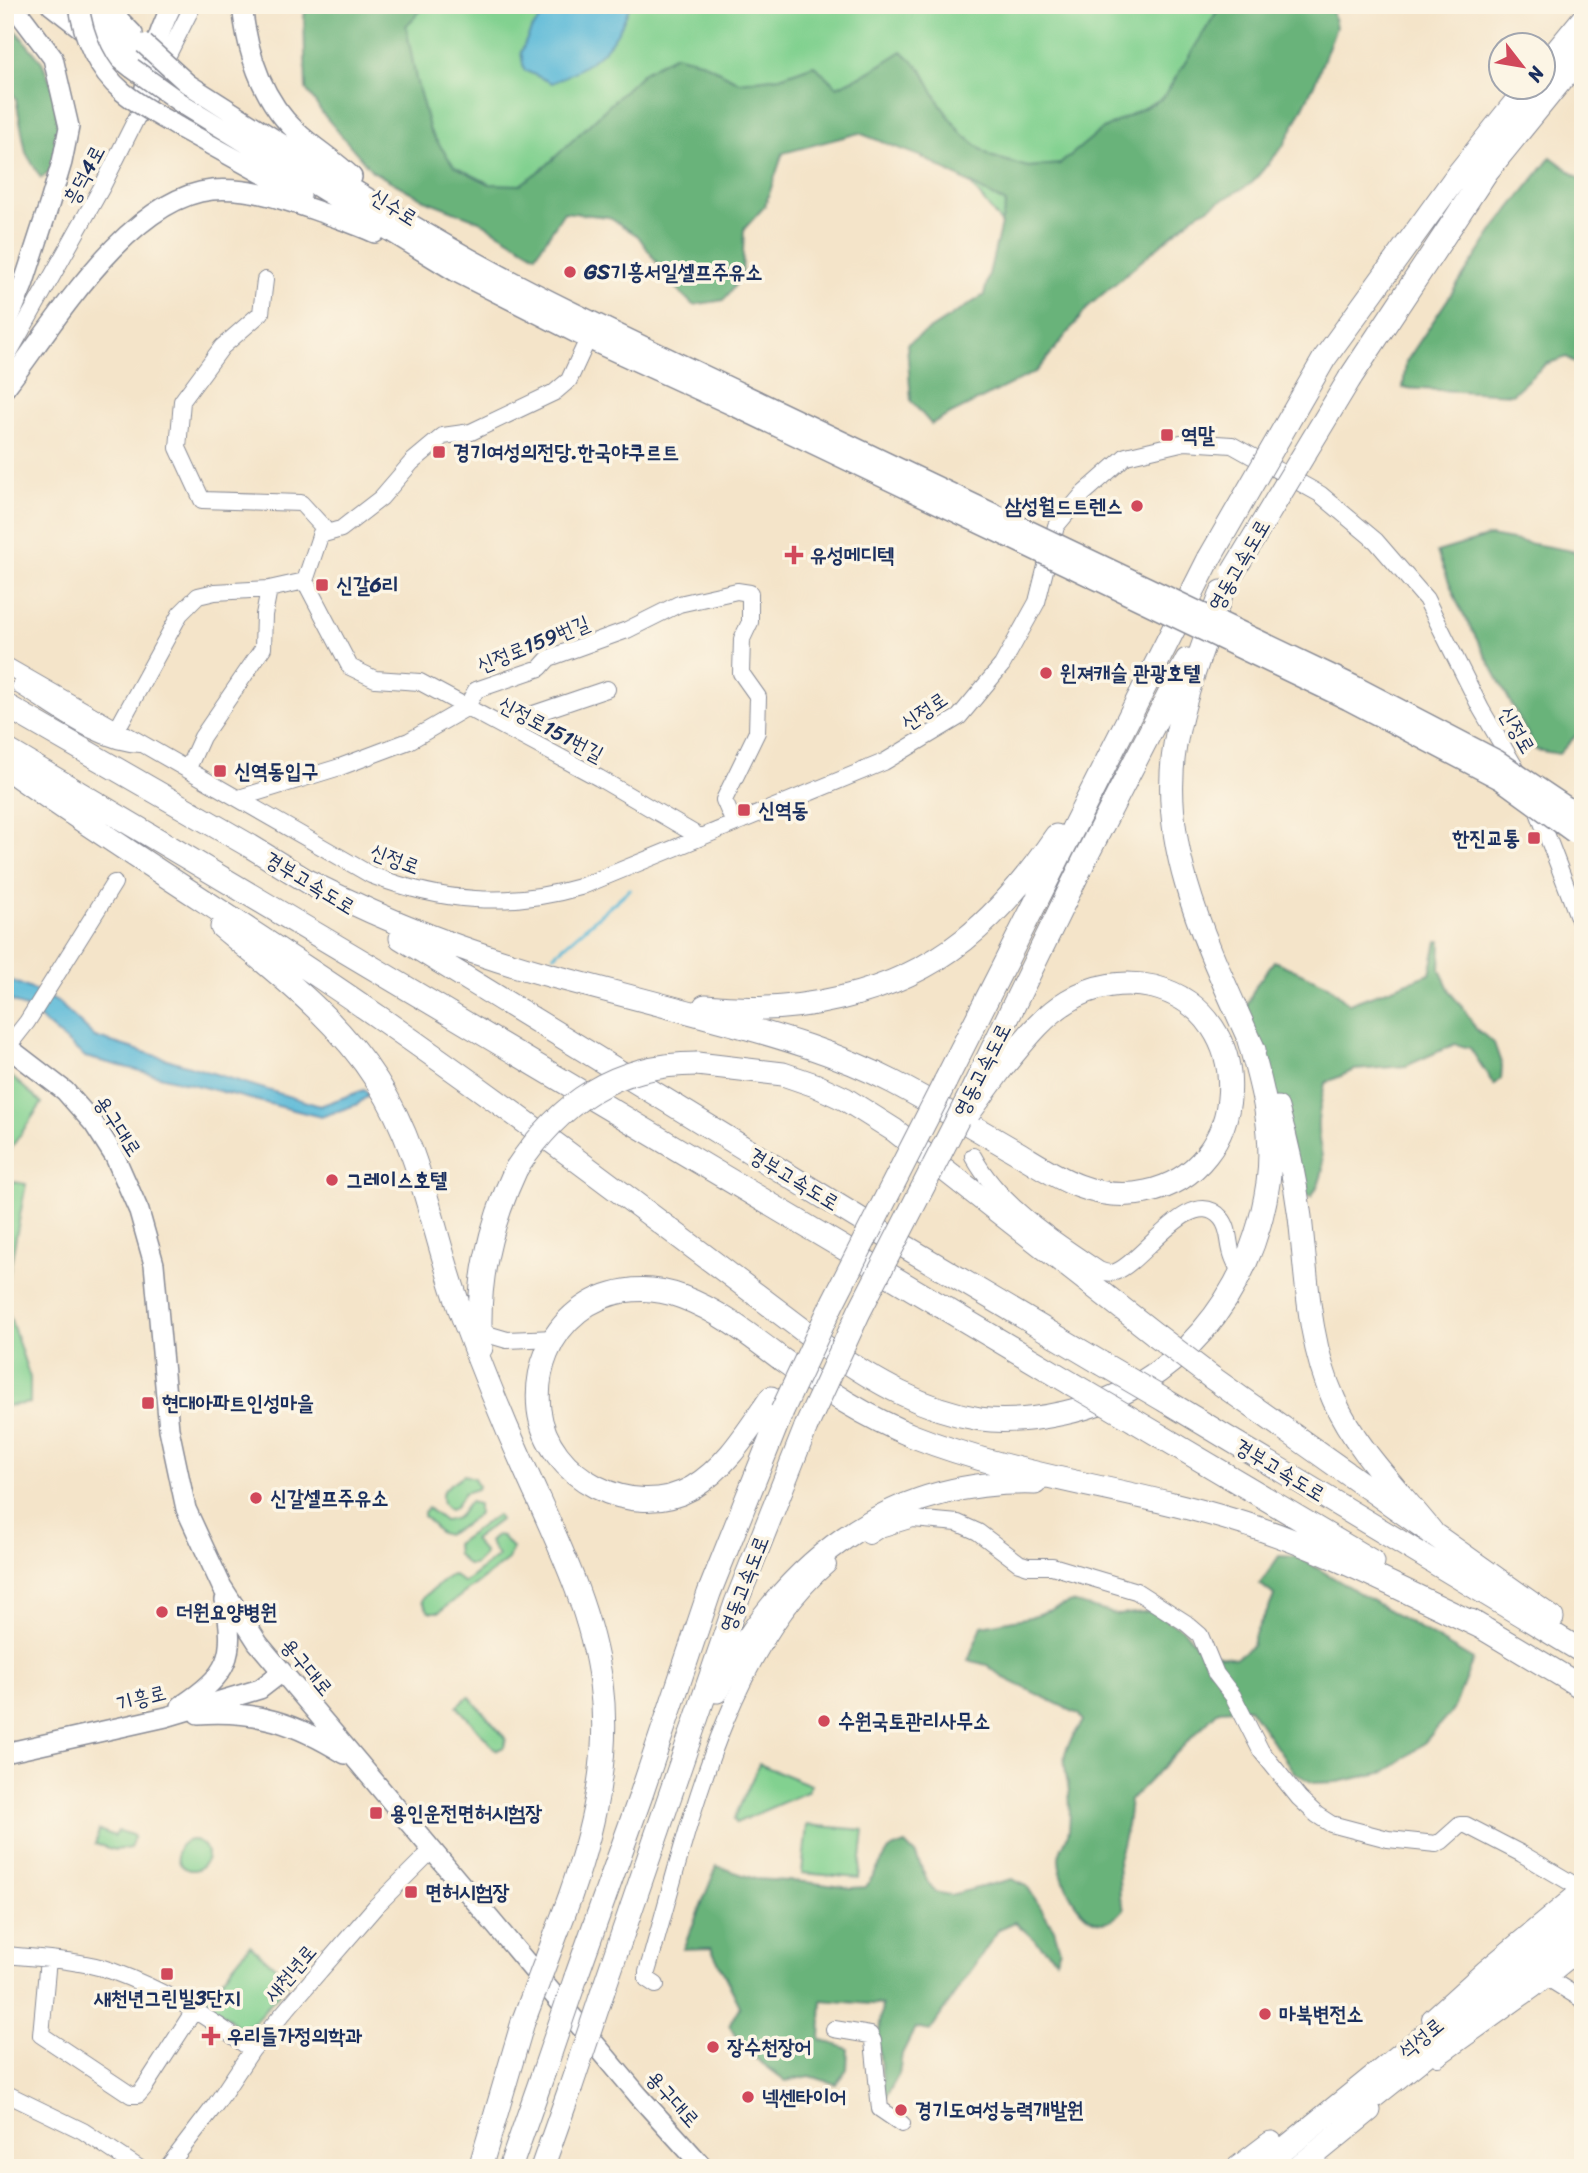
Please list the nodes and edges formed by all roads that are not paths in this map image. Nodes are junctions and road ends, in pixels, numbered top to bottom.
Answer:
1 (13, 5) edge
2 (51, 5) edge
3 (78, 5) edge
4 (106, 5) edge
5 (172, 5) edge
6 (193, 5) edge
7 (242, 5) edge
8 (1583, 19) edge
9 (1556, 52) edge
10 (1583, 53) edge
11 (139, 55) junction
12 (1516, 102) edge
13 (141, 112) junction
14 (378, 206) junction
15 (368, 229) junction
16 (458, 273) junction
17 (265, 281) dead end
18 (5, 328) edge
19 (591, 331) junction
20 (5, 360) edge
21 (5, 388) edge
22 (320, 535) junction
23 (305, 581) junction
24 (1228, 582) junction
25 (269, 589) junction
26 (5, 652) edge
27 (9, 672) edge
28 (607, 689) dead end
29 (5, 705) edge
30 (466, 708) junction
31 (121, 722) junction
32 (501, 725) junction
33 (146, 744) junction
34 (5, 749) edge
35 (5, 768) edge
36 (188, 768) junction
37 (1098, 776) junction
38 (239, 798) junction
39 (734, 823) junction
40 (1578, 825) edge
41 (700, 837) junction
42 (129, 853) junction
43 (309, 882) junction
44 (114, 883) dead end
45 (1583, 930) edge
46 (610, 991) junction
47 (1248, 1037) junction
48 (6, 1047) edge
49 (938, 1155) junction
50 (973, 1156) dead end
51 (1240, 1274) junction
52 (480, 1332) junction
53 (555, 1338) junction
54 (777, 1404) junction
55 (496, 1405) junction
56 (1091, 1486) junction
57 (1432, 1532) junction
58 (222, 1587) junction
59 (1483, 1628) junction
60 (1583, 1640) edge
61 (1583, 1652) edge
62 (282, 1672) junction
63 (1583, 1688) edge
64 (166, 1717) junction
65 (5, 1753) edge
66 (358, 1762) junction
67 (677, 1772) junction
68 (432, 1850) junction
69 (1578, 1886) edge
70 (1583, 1911) edge
71 (1583, 1930) edge
72 (1583, 1949) edge
73 (5, 1955) edge
74 (48, 1959) junction
75 (1553, 1982) dead end
76 (656, 1985) dead end
77 (1583, 2000) edge
78 (195, 2009) junction
79 (1457, 2020) junction
80 (834, 2029) dead end
81 (252, 2050) junction
82 (1359, 2076) junction
83 (5, 2093) edge
84 (1385, 2096) junction
85 (902, 2124) dead end
86 (139, 2168) edge
87 (167, 2168) edge
88 (480, 2168) edge
89 (510, 2168) edge
90 (542, 2168) edge
91 (704, 2168) edge
92 (1238, 2168) edge
93 (1261, 2168) edge
94 (1284, 2168) edge
95 (1298, 2168) edge

1 - 18 main road
2 - 11 main road, 신수로
3 - 11 main road, 신수로
3 - 15 main road, bridge
4 - 11 main road
5 - 13 main road
6 - 13 street, 흥덕4로
7 - 14 main road
8 - 9 highway
10 - 24 highway, 영동고속도로, bridge
11 - 14 main road, 신수로, bridge
11 - 16 main road, 신수로, bridge
12 - 37 highway, 영동고속도로, bridge
13 - 20 street, 흥덕4로
14 - 19 main road, 신수로
15 - 16 main road
15 - 21 main road
16 - 19 main road, 신수로
17 - 22 street
19 - 22 street
19 - 40 main road, 신수로, bridge
22 - 23 street
23 - 25 street
23 - 30 street, 신정로151번길
24 - 47 highway
24 - 49 highway, 영동고속도로, bridge
25 - 31 street
25 - 36 street
26 - 31 street
27 - 33 street, 신정로
28 - 32 street
29 - 43 highway, 경부고속도로
30 - 32 street, 신정로151번길
30 - 38 street, 신정로159번길
30 - 39 street, 신정로159번길
31 - 33 street
32 - 41 street, 신정로151번길
33 - 36 street, 신정로
34 - 59 highway, 경부고속도로, bridge
35 - 42 highway
36 - 38 street, 신정로
37 - 46 highway
37 - 54 highway, 영동고속도로, bridge
38 - 41 street, 신정로
39 - 41 street, 신정로
39 - 45 street, 신정로
42 - 51 highway
42 - 55 highway
43 - 46 highway
43 - 61 highway, 경부고속도로, bridge
44 - 48 street
46 - 49 highway, bridge
47 - 51 highway
47 - 57 highway
48 - 58 main road, 용구대로
49 - 67 highway, 영동고속도로, bridge
50 - 51 street
52 - 53 street
52 - 55 highway
52 - 57 highway, bridge
53 - 54 highway
53 - 56 highway
54 - 89 highway, 영동고속도로, bridge
55 - 88 highway, bridge
56 - 59 highway
56 - 67 highway
57 - 60 highway
58 - 62 main road, 용구대로
58 - 64 main road
59 - 63 highway, 경부고속도로
62 - 64 main road, 기흥로
62 - 66 main road, 용구대로
64 - 65 main road, 기흥로
64 - 66 main road
66 - 68 main road, 용구대로
67 - 90 highway, 영동고속도로, bridge
68 - 81 street, 새천년로
68 - 91 main road, 용구대로
69 - 76 street
69 - 82 street
70 - 79 highway, 석성로
71 - 79 highway, 석성로
72 - 84 street
73 - 74 street
74 - 78 street
74 - 78 street
75 - 77 street
78 - 81 street
79 - 82 highway
79 - 84 highway
79 - 93 highway, 석성로
79 - 94 highway, 석성로
80 - 85 street
81 - 87 street, 새천년로
82 - 92 highway
83 - 86 street
84 - 95 highway

